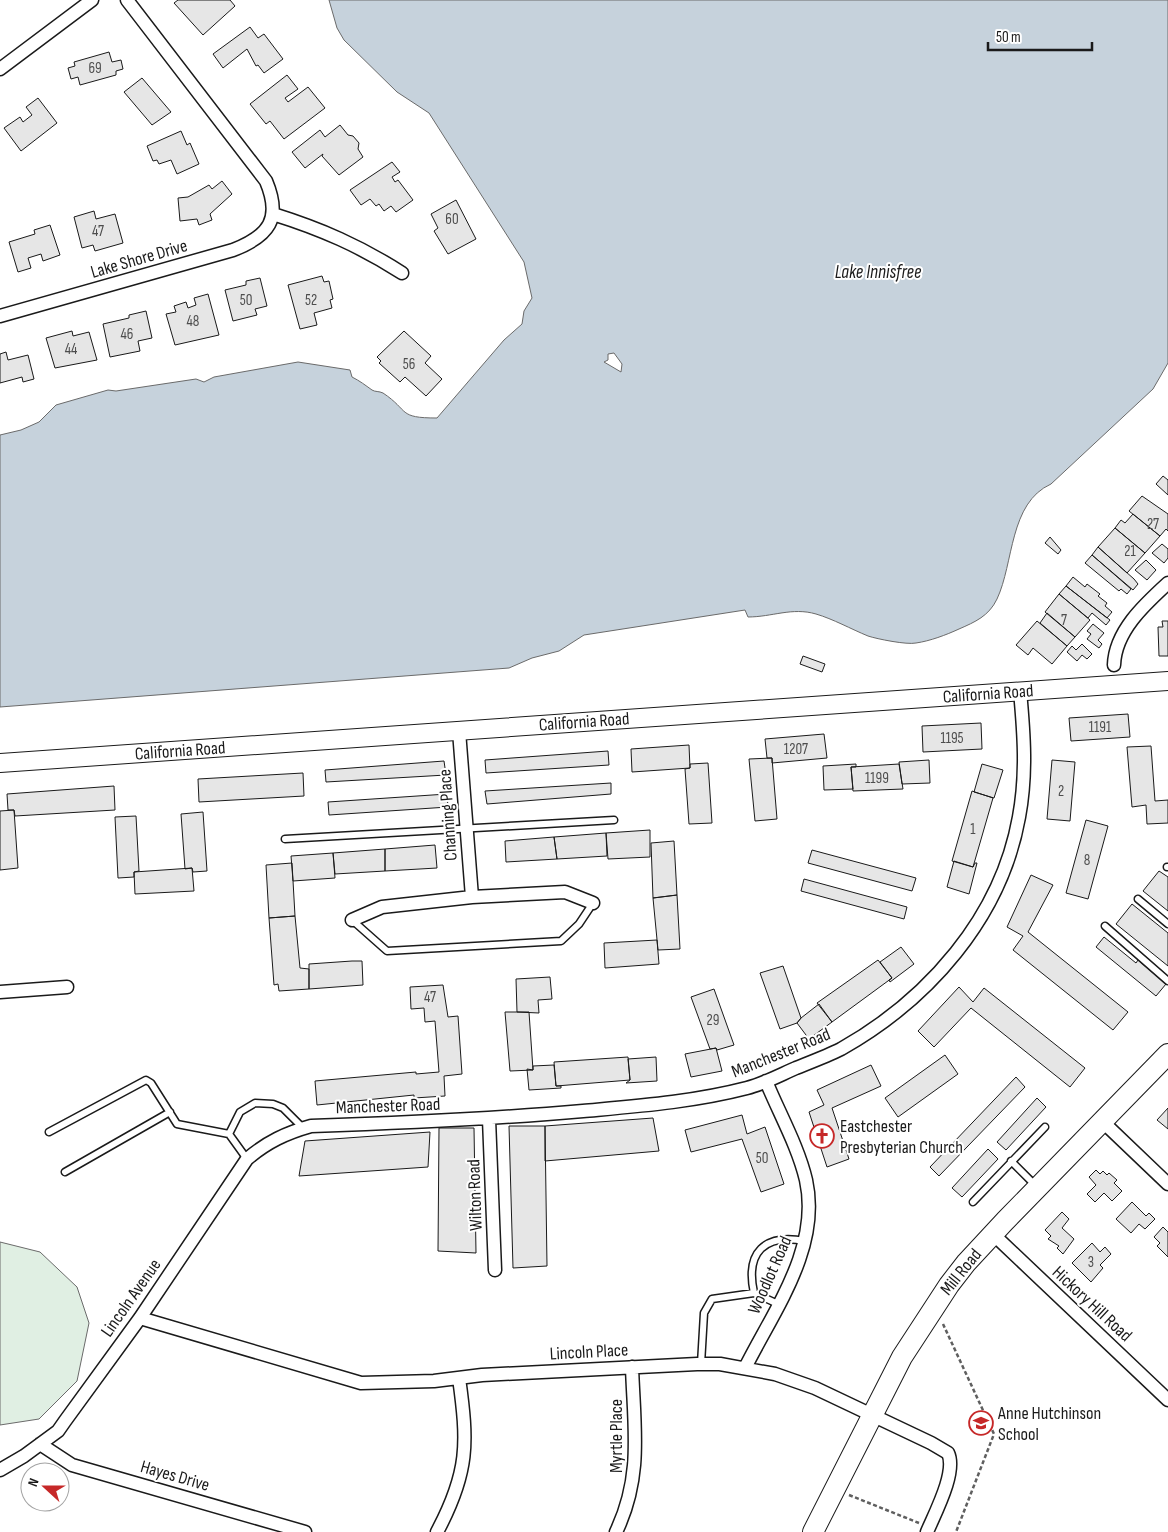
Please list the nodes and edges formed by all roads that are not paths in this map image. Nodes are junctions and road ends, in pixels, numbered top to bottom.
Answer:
1 (92, 0) edge
2 (127, 0) edge
3 (0, 69) edge
4 (273, 214) junction
5 (402, 273) dead end
6 (0, 316) edge
7 (1168, 583) edge
8 (1114, 665) dead end
9 (1168, 681) edge
10 (1020, 691) junction
11 (459, 731) junction
12 (0, 763) edge
13 (614, 820) dead end
14 (467, 830) junction
15 (284, 839) dead end
16 (472, 897) junction
17 (1138, 899) dead end
18 (593, 903) joint
19 (352, 920) joint
20 (1168, 924) edge
21 (1105, 926) dead end
22 (1168, 981) edge
23 (67, 987) dead end
24 (0, 992) edge
25 (1168, 1054) edge
26 (766, 1081) junction
27 (170, 1112) junction
28 (489, 1119) junction
29 (1102, 1121) junction
30 (1044, 1127) dead end
31 (303, 1128) junction
32 (49, 1132) dead end
33 (229, 1134) junction
34 (280, 1136) joint
35 (248, 1159) junction
36 (1011, 1161) junction
37 (65, 1172) dead end
38 (1168, 1184) edge
39 (1038, 1188) junction
40 (973, 1202) dead end
41 (993, 1234) junction
42 (806, 1241) junction
43 (495, 1270) dead end
44 (754, 1293) junction
45 (778, 1304) junction
46 (140, 1318) junction
47 (701, 1364) junction
48 (632, 1367) junction
49 (745, 1368) junction
50 (459, 1378) junction
51 (1168, 1400) edge
52 (871, 1416) junction
53 (40, 1444) junction
54 (0, 1470) edge
55 (928, 1529) edge
56 (305, 1532) edge
57 (437, 1532) edge
58 (616, 1532) edge
59 (813, 1532) edge

1 - 3 street
2 - 4 street
4 - 5 street
4 - 6 street, Lake Shore Drive
7 - 8 street
9 - 10 main road, California Road
10 - 11 main road, California Road
10 - 26 street, Manchester Road
11 - 12 main road, California Road
11 - 14 street, Channing Place
13 - 14 lane
14 - 15 lane
14 - 16 street, Channing Place
16 - 18 street
16 - 19 street
17 - 20 lane
18 - 19 lane
21 - 22 lane
23 - 24 street
25 - 29 main road, Mill Road
26 - 28 street, Manchester Road
26 - 42 street, Woodlot Road
27 - 32 lane
27 - 33 lane
27 - 37 lane
28 - 31 street, Manchester Road
28 - 43 street, Wilton Road
29 - 38 street
29 - 39 main road, Mill Road
30 - 36 lane
31 - 33 lane
31 - 34 street, Manchester Road
33 - 35 lane
34 - 35 street, Lincoln Avenue
35 - 46 street, Lincoln Avenue
36 - 39 lane
36 - 40 lane
39 - 41 main road, Mill Road
41 - 51 street, Hickory Hill Road
41 - 52 main road, Mill Road
42 - 44 lane
42 - 45 street, Woodlot Road
44 - 45 lane
44 - 47 lane
45 - 49 street, Woodlot Road
46 - 50 street, Lincoln Place
46 - 53 street, Lincoln Avenue
47 - 48 street, Lincoln Place
47 - 49 street, Lincoln Place
48 - 50 street, Lincoln Place
48 - 58 street, Myrtle Place
49 - 52 street, Lincoln Place
50 - 57 street
52 - 55 street, Lincoln Place
52 - 59 main road, Mill Road
53 - 54 street, Lincoln Avenue
53 - 56 street, Hayes Drive

